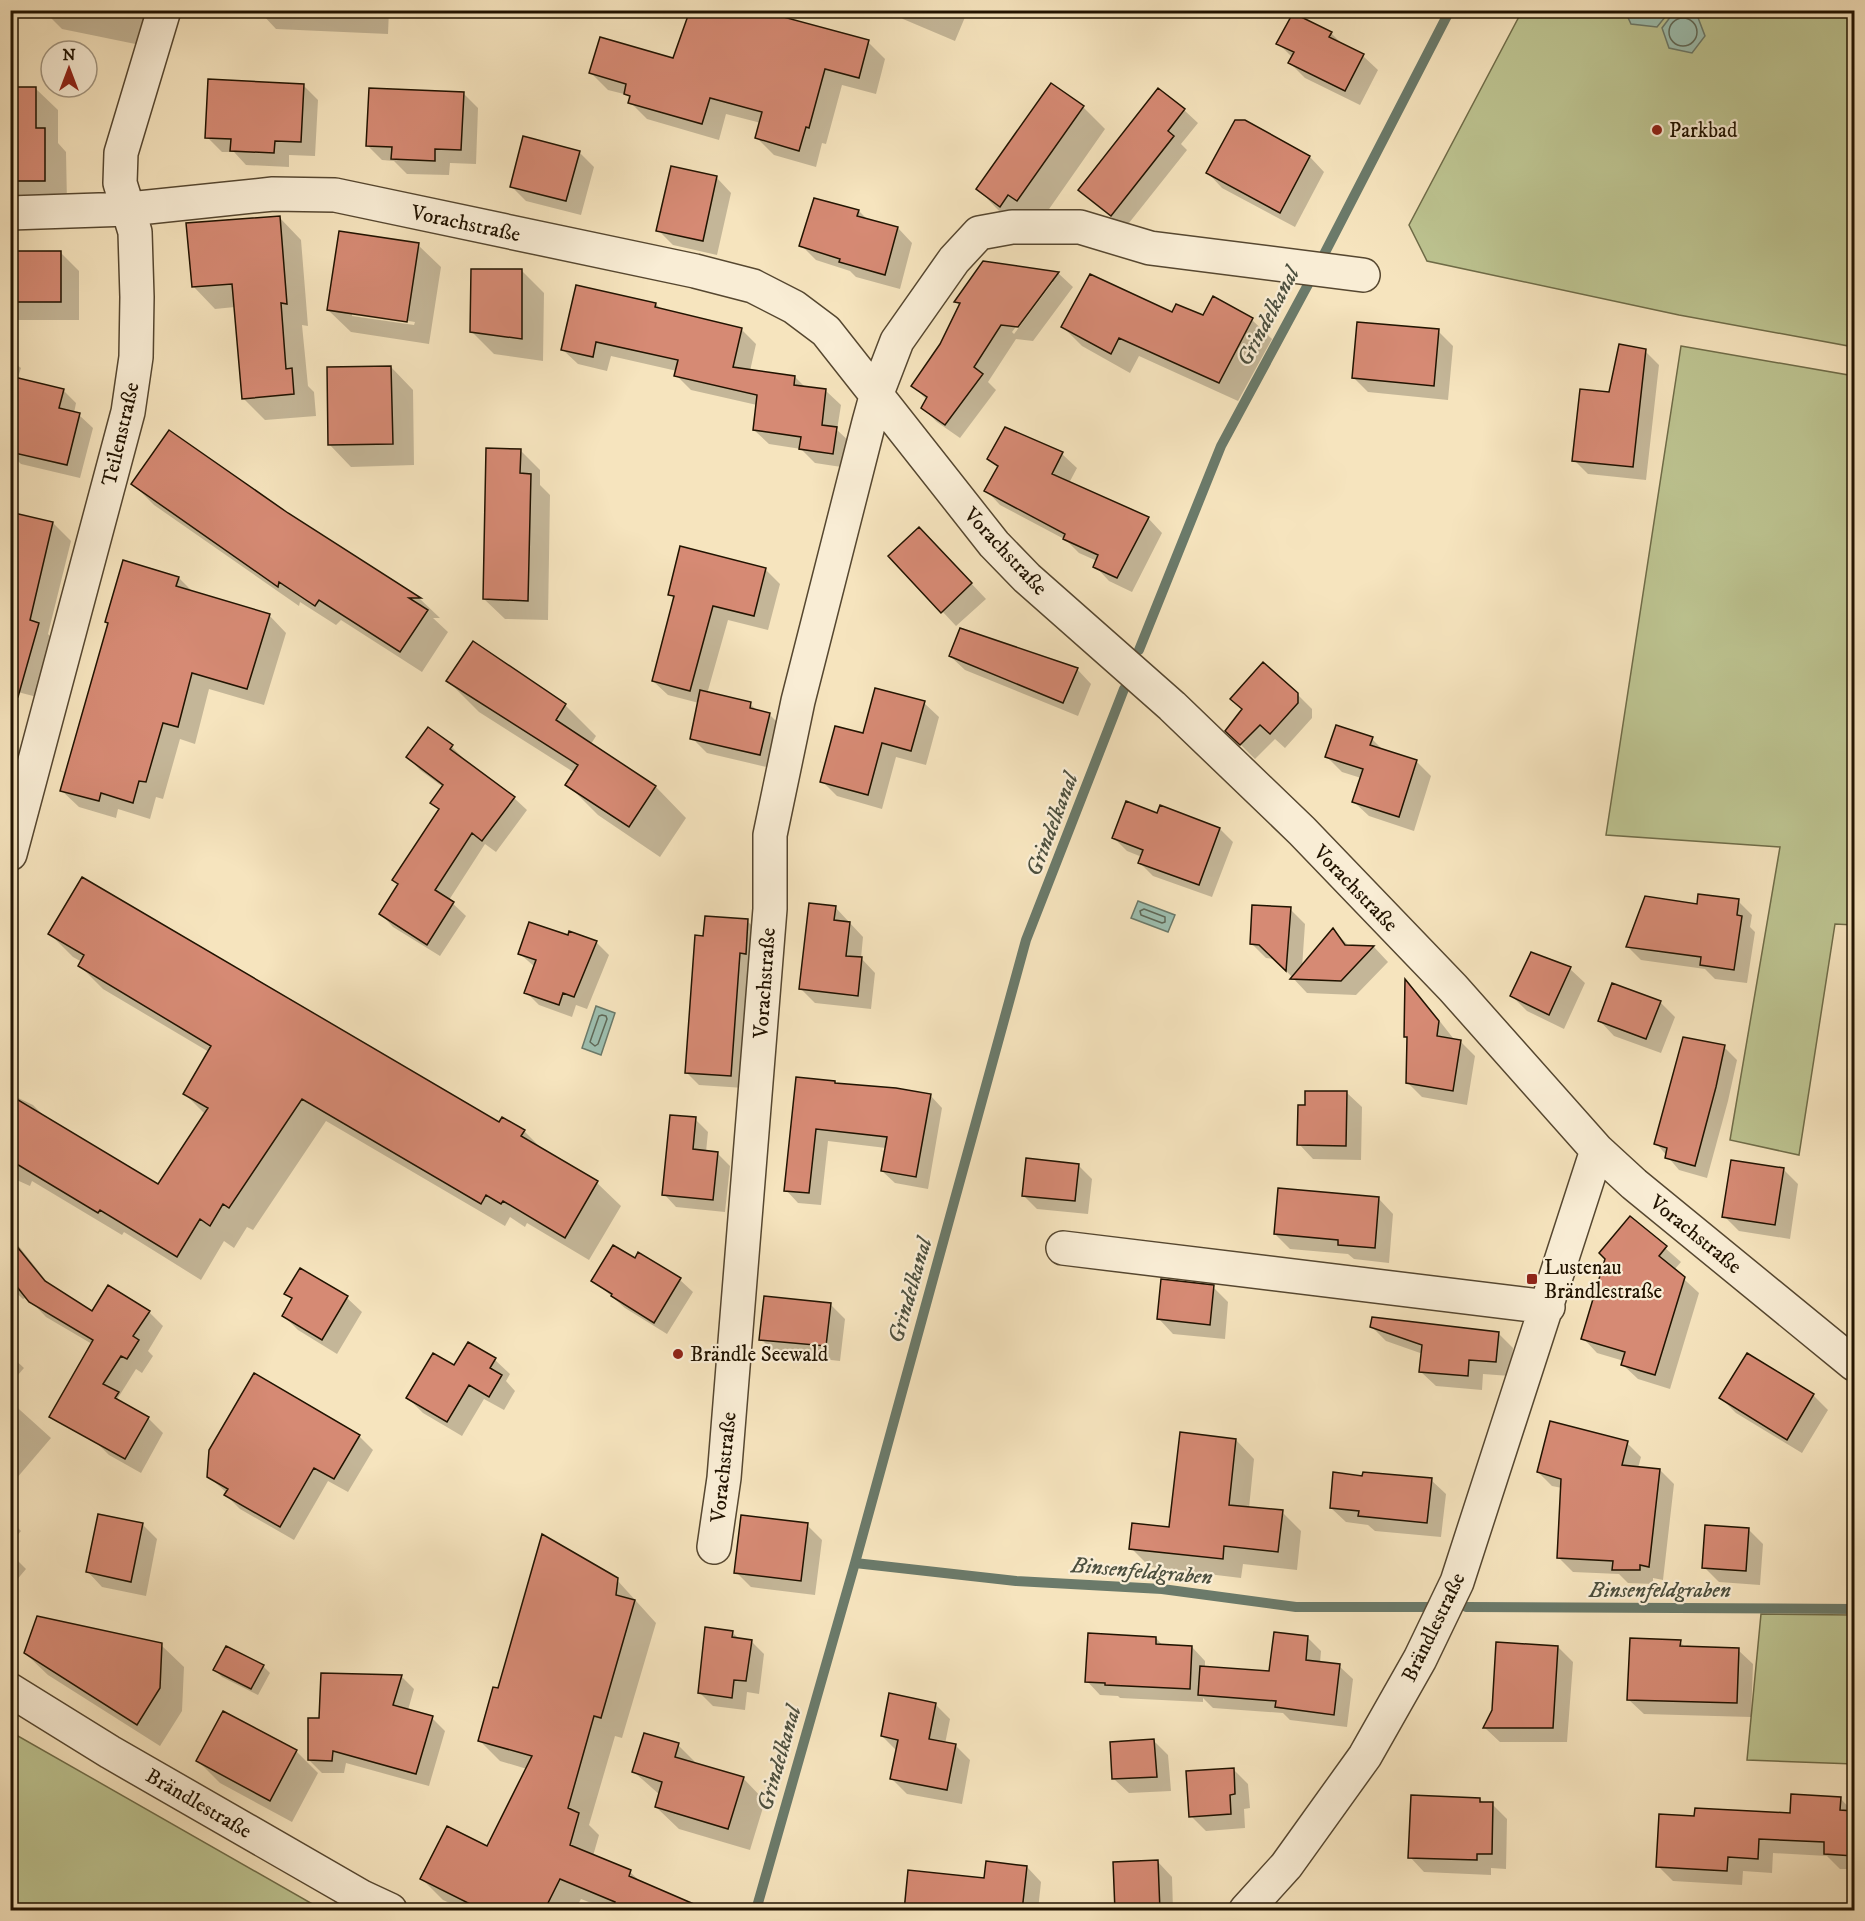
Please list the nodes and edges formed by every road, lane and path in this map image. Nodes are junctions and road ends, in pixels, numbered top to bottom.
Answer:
1 (164, 10) edge
2 (129, 209) junction
3 (10, 213) edge
4 (1352, 274) dead end
5 (877, 393) junction
6 (10, 854) edge
7 (1597, 1150) junction
8 (1063, 1248) dead end
9 (1548, 1307) junction
10 (1854, 1364) edge
11 (714, 1547) dead end
12 (10, 1690) edge
13 (370, 1906) edge
14 (1246, 1911) edge

1 - 2 street, Teilenstraße
2 - 3 street, Vorachstraße
2 - 5 street, Vorachstraße
2 - 6 street, Teilenstraße
4 - 5 street, Vorachstraße
5 - 7 street, Vorachstraße
5 - 11 street, Vorachstraße
7 - 9 street, Brändlestraße
7 - 10 street, Vorachstraße
8 - 9 street
9 - 14 street, Brändlestraße
12 - 13 street, Brändlestraße

